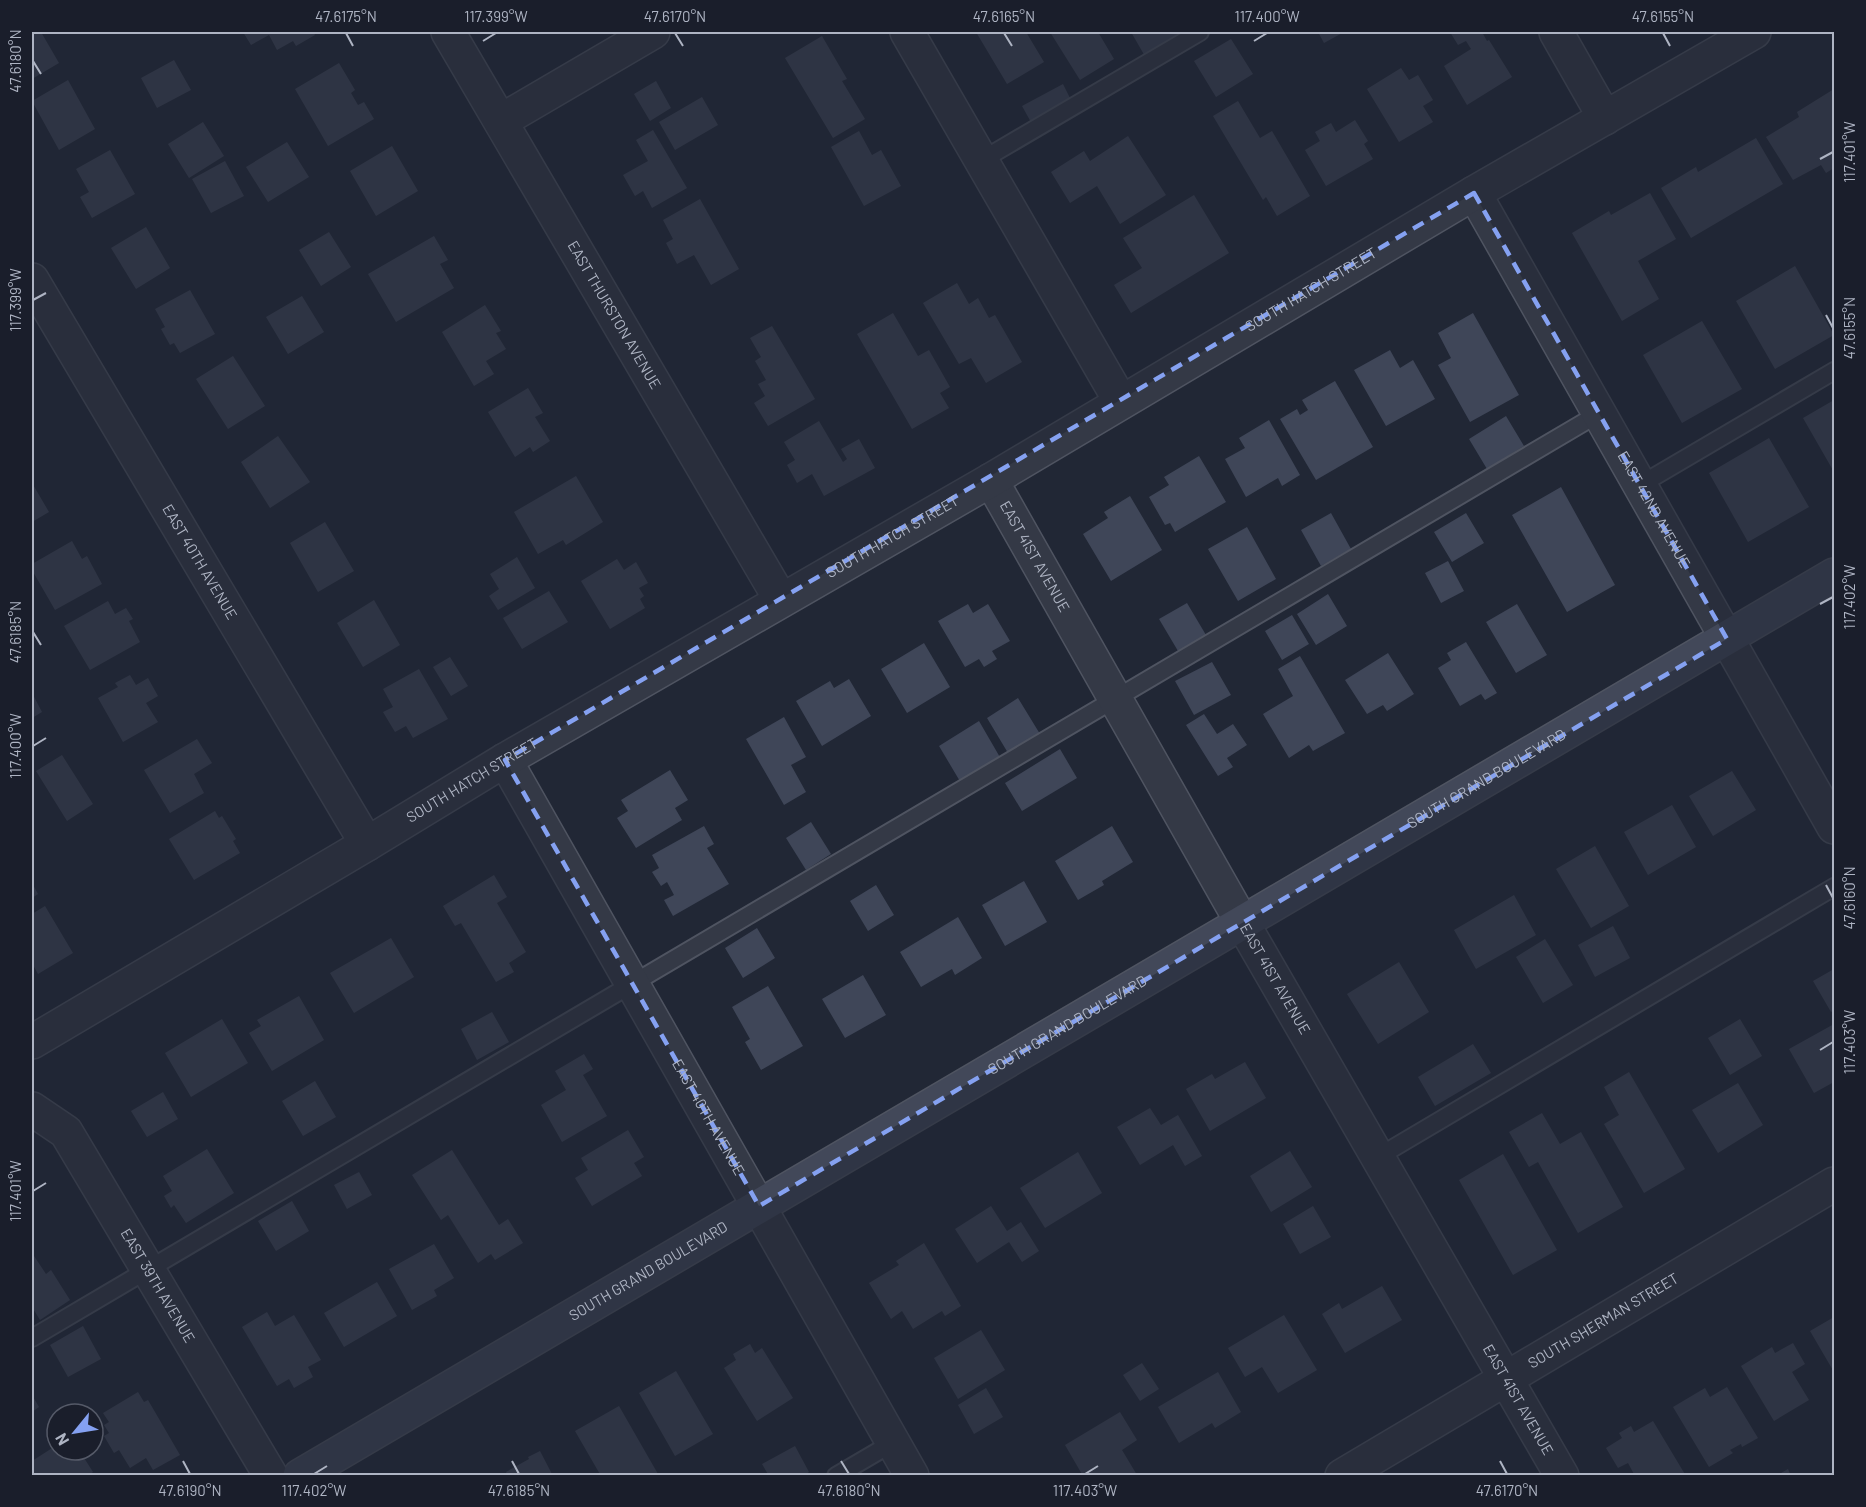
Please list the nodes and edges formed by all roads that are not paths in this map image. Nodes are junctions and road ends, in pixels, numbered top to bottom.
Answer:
1 (448, 32) edge
2 (653, 32) edge
3 (907, 32) edge
4 (1200, 32) edge
5 (1556, 32) edge
6 (1754, 32) edge
7 (1605, 118) junction
8 (501, 121) junction
9 (982, 160) junction
10 (1474, 193) junction
11 (32, 280) edge
12 (1834, 371) edge
13 (1121, 402) junction
14 (1598, 414) junction
15 (991, 480) junction
16 (1640, 485) junction
17 (1834, 575) edge
18 (781, 600) junction
19 (1727, 639) junction
20 (1116, 700) junction
21 (505, 760) junction
22 (1834, 827) edge
23 (368, 844) junction
24 (1834, 887) edge
25 (1243, 924) junction
26 (633, 984) junction
27 (32, 1042) edge
28 (32, 1109) edge
29 (1378, 1157) junction
30 (1834, 1184) edge
31 (759, 1206) junction
32 (148, 1269) junction
33 (32, 1338) edge
34 (1506, 1379) junction
35 (894, 1442) junction
36 (271, 1476) edge
37 (300, 1476) edge
38 (836, 1476) edge
39 (912, 1476) edge
40 (1342, 1476) edge
41 (1562, 1476) edge

1 - 8 street, EAST THURSTON AVENUE
2 - 8 street
3 - 9 street
4 - 9 lane
5 - 7 street
6 - 7 street, SOUTH HATCH STREET
7 - 10 street, SOUTH HATCH STREET
8 - 18 street, EAST THURSTON AVENUE
9 - 13 street
10 - 13 street, SOUTH HATCH STREET
10 - 14 street, EAST 42ND AVENUE
11 - 23 street, EAST 40TH AVENUE
12 - 16 lane
13 - 15 street, SOUTH HATCH STREET
14 - 16 street, EAST 42ND AVENUE
14 - 20 lane
15 - 18 street, SOUTH HATCH STREET
15 - 20 street, EAST 41ST AVENUE
16 - 19 street, EAST 42ND AVENUE
17 - 19 main road, SOUTH GRAND BOULEVARD
18 - 21 street, SOUTH HATCH STREET
19 - 22 street, EAST 42ND AVENUE
19 - 25 main road, SOUTH GRAND BOULEVARD
20 - 25 street, EAST 41ST AVENUE
20 - 26 lane
21 - 23 street, SOUTH HATCH STREET
21 - 26 street, EAST 40TH AVENUE
23 - 27 street, SOUTH HATCH STREET
24 - 29 lane
25 - 29 street, EAST 41ST AVENUE
25 - 31 main road, SOUTH GRAND BOULEVARD
26 - 31 street, EAST 40TH AVENUE
26 - 32 lane
28 - 32 street, EAST 39TH AVENUE
29 - 34 street, EAST 41ST AVENUE
30 - 34 street, SOUTH SHERMAN STREET
31 - 35 street, EAST 40TH AVENUE
31 - 37 main road, SOUTH GRAND BOULEVARD
32 - 33 lane
32 - 36 street, EAST 39TH AVENUE
34 - 40 street, SOUTH SHERMAN STREET
34 - 41 street, EAST 41ST AVENUE
35 - 38 lane
35 - 39 street, EAST 40TH AVENUE

